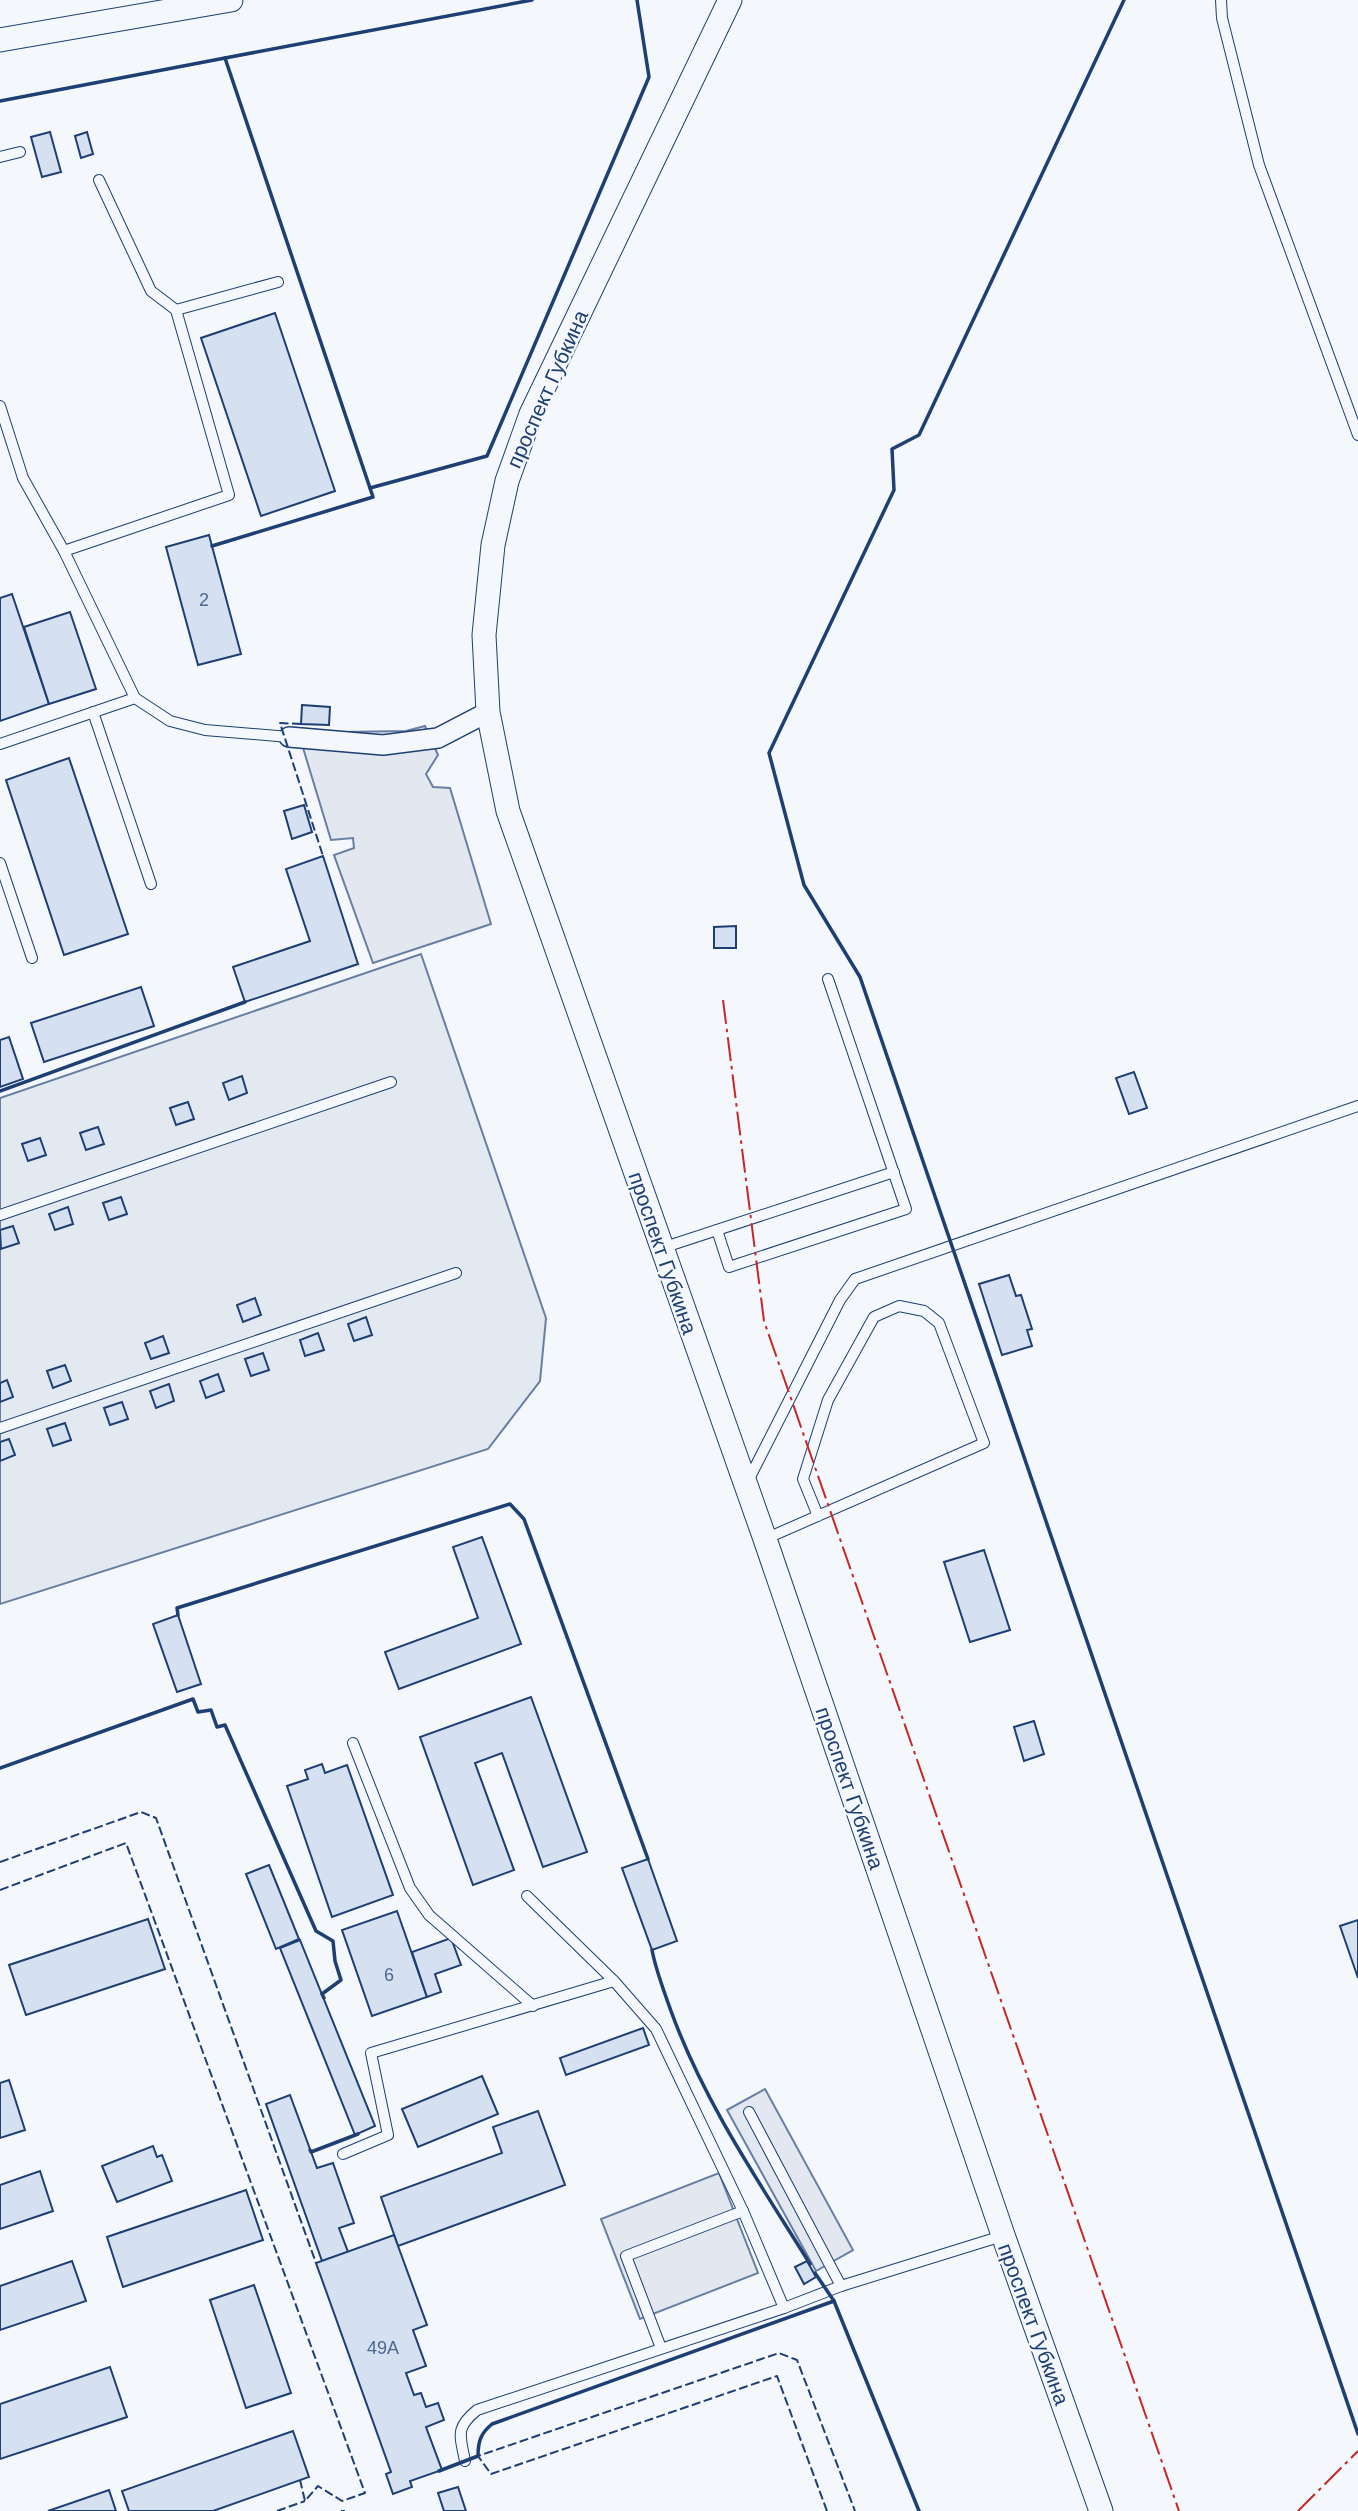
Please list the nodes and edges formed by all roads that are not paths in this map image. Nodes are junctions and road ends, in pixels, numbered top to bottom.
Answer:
1 (231, 0) edge
2 (718, 0) edge
3 (730, 0) edge
4 (1221, 0) edge
5 (718, 24) junction
6 (0, 40) edge
7 (20, 152) dead end
8 (0, 157) edge
9 (99, 180) dead end
10 (278, 282) dead end
11 (176, 310) junction
12 (0, 406) edge
13 (1358, 435) edge
14 (64, 551) junction
15 (135, 698) junction
16 (93, 712) junction
17 (488, 712) junction
18 (289, 737) joint
19 (0, 744) edge
20 (0, 863) edge
21 (151, 884) dead end
22 (32, 958) dead end
23 (828, 979) dead end
24 (391, 1082) dead end
25 (1358, 1106) edge
26 (894, 1172) junction
27 (0, 1215) edge
28 (717, 1230) junction
29 (662, 1248) junction
30 (456, 1273) dead end
31 (0, 1428) edge
32 (745, 1487) junction
33 (818, 1516) junction
34 (765, 1539) junction
35 (353, 1743) dead end
36 (527, 1896) dead end
37 (614, 1981) junction
38 (533, 2006) junction
39 (749, 2112) dead end
40 (343, 2154) dead end
41 (743, 2211) junction
42 (1003, 2235) junction
43 (841, 2286) junction
44 (784, 2308) junction
45 (661, 2348) junction
46 (465, 2461) dead end
47 (1101, 2511) edge

1 - 6 street
2 - 5 street
3 - 5 street, проспект Губкина
4 - 13 lane
5 - 17 street, проспект Губкина
7 - 8 lane
9 - 11 lane
10 - 11 lane
11 - 14 lane
12 - 14 lane
14 - 15 lane
15 - 16 lane
15 - 18 lane
16 - 19 lane
16 - 21 lane
17 - 18 street
17 - 29 street, проспект Губкина
20 - 22 lane
23 - 26 lane
24 - 27 lane
25 - 32 lane
26 - 28 lane
26 - 28 lane
28 - 29 lane
29 - 32 street, проспект Губкина
30 - 31 lane
32 - 34 street, проспект Губкина
33 - 33 lane
33 - 34 lane
34 - 42 street, проспект Губкина
35 - 38 lane
36 - 37 lane
37 - 38 lane
37 - 41 lane
38 - 40 lane
39 - 43 lane
41 - 44 lane
41 - 45 lane
42 - 43 lane
42 - 47 street, проспект Губкина
43 - 44 lane
44 - 45 lane
45 - 46 lane

